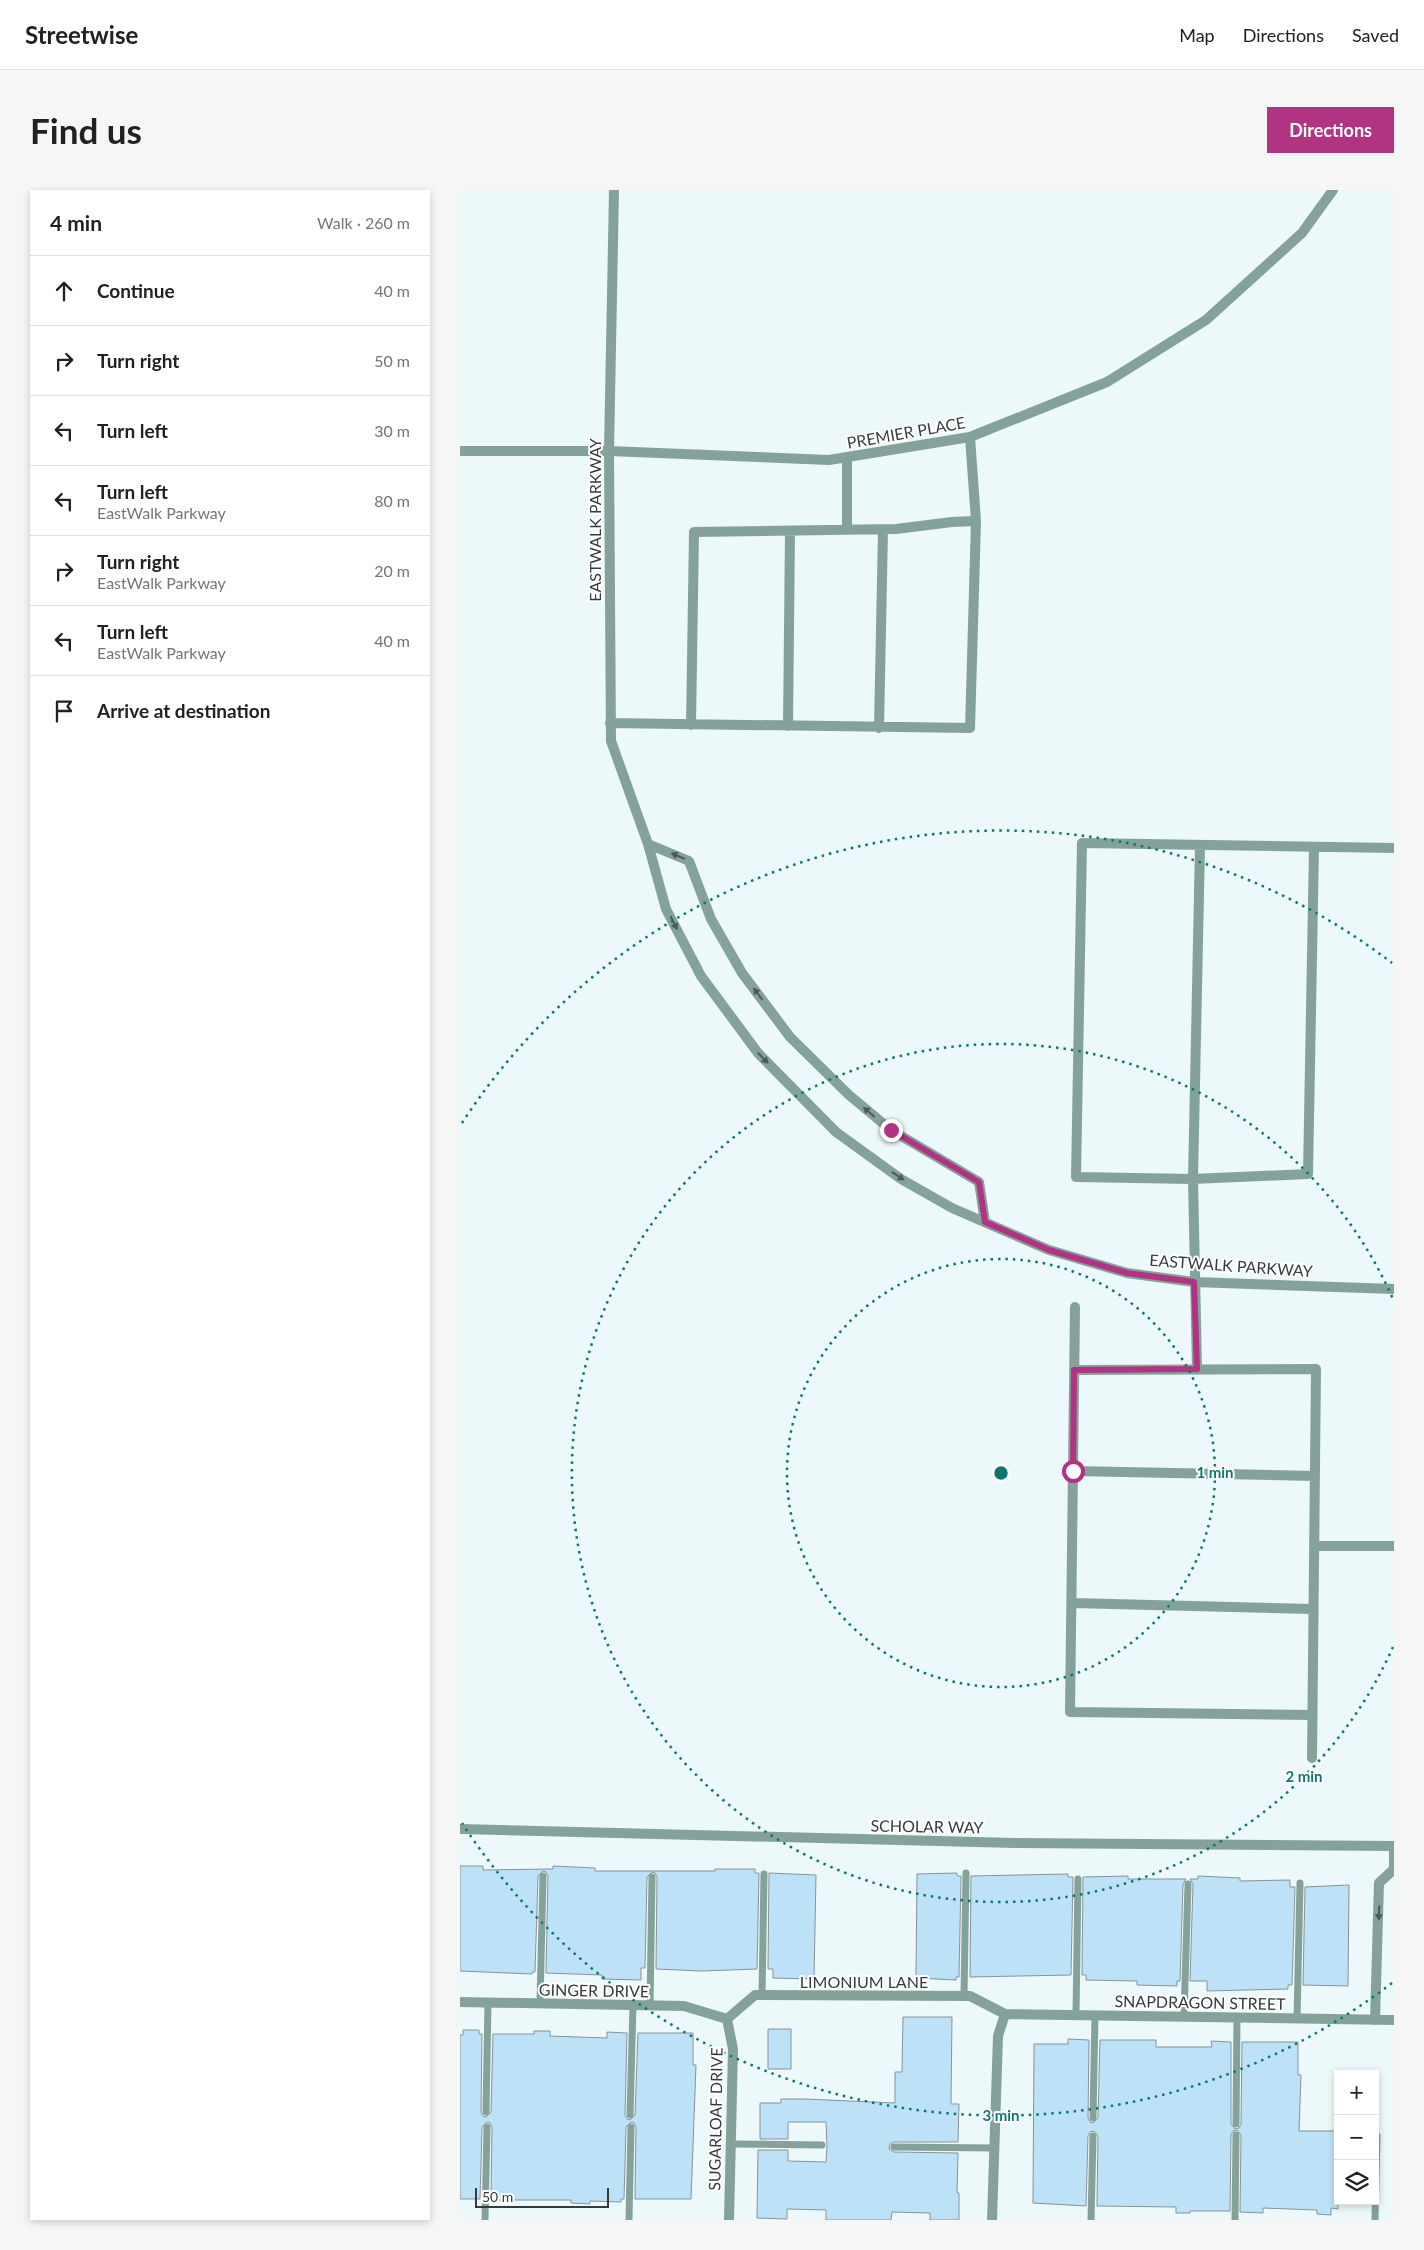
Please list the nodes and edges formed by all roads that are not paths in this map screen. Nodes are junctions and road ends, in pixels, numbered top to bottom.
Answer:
1 (614, 190) edge
2 (1333, 190) edge
3 (970, 437) junction
4 (460, 451) edge
5 (609, 451) junction
6 (847, 457) junction
7 (976, 521) junction
8 (847, 530) junction
9 (882, 530) junction
10 (790, 531) junction
11 (610, 723) junction
12 (691, 725) junction
13 (788, 726) junction
14 (879, 728) junction
15 (648, 844) junction
16 (1200, 846) junction
17 (1314, 847) junction
18 (1394, 848) edge
19 (1193, 1179) junction
20 (985, 1222) junction
21 (1194, 1282) junction
22 (1394, 1289) edge
23 (1075, 1308) dead end
24 (1197, 1369) junction
25 (1074, 1370) junction
26 (1073, 1471) junction
27 (1314, 1476) junction
28 (1314, 1546) junction
29 (1394, 1546) edge
30 (1072, 1603) junction
31 (1313, 1609) junction
32 (1312, 1715) junction
33 (1312, 1758) dead end
34 (460, 1829) edge
35 (1394, 1846) edge
36 (1394, 1852) edge
37 (1394, 1871) edge
38 (966, 1873) dead end
39 (764, 1874) dead end
40 (543, 1876) dead end
41 (652, 1877) dead end
42 (1078, 1879) dead end
43 (1300, 1883) dead end
44 (1188, 1884) dead end
45 (762, 1996) junction
46 (964, 1996) junction
47 (460, 2002) edge
48 (488, 2003) junction
49 (540, 2004) junction
50 (633, 2005) junction
51 (650, 2006) junction
52 (1005, 2014) junction
53 (1076, 2015) junction
54 (1095, 2015) junction
55 (1184, 2016) junction
56 (1237, 2018) junction
57 (1297, 2018) junction
58 (727, 2019) junction
59 (1376, 2020) junction
60 (1394, 2020) edge
61 (486, 2112) dead end
62 (630, 2115) dead end
63 (1093, 2118) dead end
64 (1236, 2124) dead end
65 (487, 2127) dead end
66 (630, 2128) dead end
67 (1236, 2135) dead end
68 (1093, 2136) dead end
69 (731, 2144) junction
70 (822, 2145) dead end
71 (894, 2147) dead end
72 (995, 2148) junction
73 (1376, 2160) edge
74 (485, 2220) edge
75 (629, 2220) edge
76 (729, 2220) edge
77 (992, 2220) edge
78 (1091, 2220) edge
79 (1235, 2220) edge
80 (1375, 2220) edge

1 - 5 street, EASTWALK PARKWAY
2 - 3 street, PREMIER PLACE
3 - 6 street, PREMIER PLACE
3 - 7 street
4 - 5 street, PREMIER PLACE
5 - 6 street, PREMIER PLACE
5 - 11 street, EASTWALK PARKWAY
6 - 8 street
7 - 9 street
7 - 14 street
8 - 9 street
8 - 10 street
9 - 14 street
10 - 12 street
10 - 13 street
11 - 12 street
11 - 15 street, EASTWALK PARKWAY
12 - 13 street
13 - 14 street
15 -> 20 street, EASTWALK PARKWAY
20 -> 15 street
16 - 17 street
16 - 19 street
16 - 19 street
17 - 18 street
17 - 19 street
19 - 21 street
20 - 21 street, EASTWALK PARKWAY
21 - 22 street, EASTWALK PARKWAY
21 - 24 street
23 - 25 street
24 - 25 street
24 - 27 street
25 - 26 street
26 - 27 street
26 - 30 street
27 - 28 street
28 - 29 street
28 - 31 street
30 - 31 street
30 - 32 street
31 - 32 street
32 - 33 street
34 - 35 street, SCHOLAR WAY
36 - 37 street
37 -> 59 street
38 - 46 lane
39 - 45 lane
40 - 49 lane
41 - 51 lane
42 - 53 lane
43 - 57 lane
44 - 55 lane
45 - 46 street, LIMONIUM LANE
45 - 58 street, LIMONIUM LANE
46 - 52 street, LIMONIUM LANE
47 - 48 street, GINGER DRIVE
48 - 49 street, GINGER DRIVE
48 - 61 lane
49 - 50 street, GINGER DRIVE
50 - 51 street, GINGER DRIVE
50 - 62 lane
51 - 58 street, GINGER DRIVE
52 - 53 street, SNAPDRAGON STREET
52 - 72 street
53 - 54 street, SNAPDRAGON STREET
54 - 55 street, SNAPDRAGON STREET
54 - 63 lane
55 - 56 street, SNAPDRAGON STREET
56 - 57 street, SNAPDRAGON STREET
56 - 64 lane
57 - 59 street, SNAPDRAGON STREET
58 - 69 street, SUGARLOAF DRIVE
59 - 60 street, SNAPDRAGON STREET
65 - 74 lane
66 - 75 lane
67 - 79 lane
68 - 78 lane
69 - 70 lane
69 - 76 street, SUGARLOAF DRIVE
71 - 72 lane
72 - 77 street
73 - 80 lane

